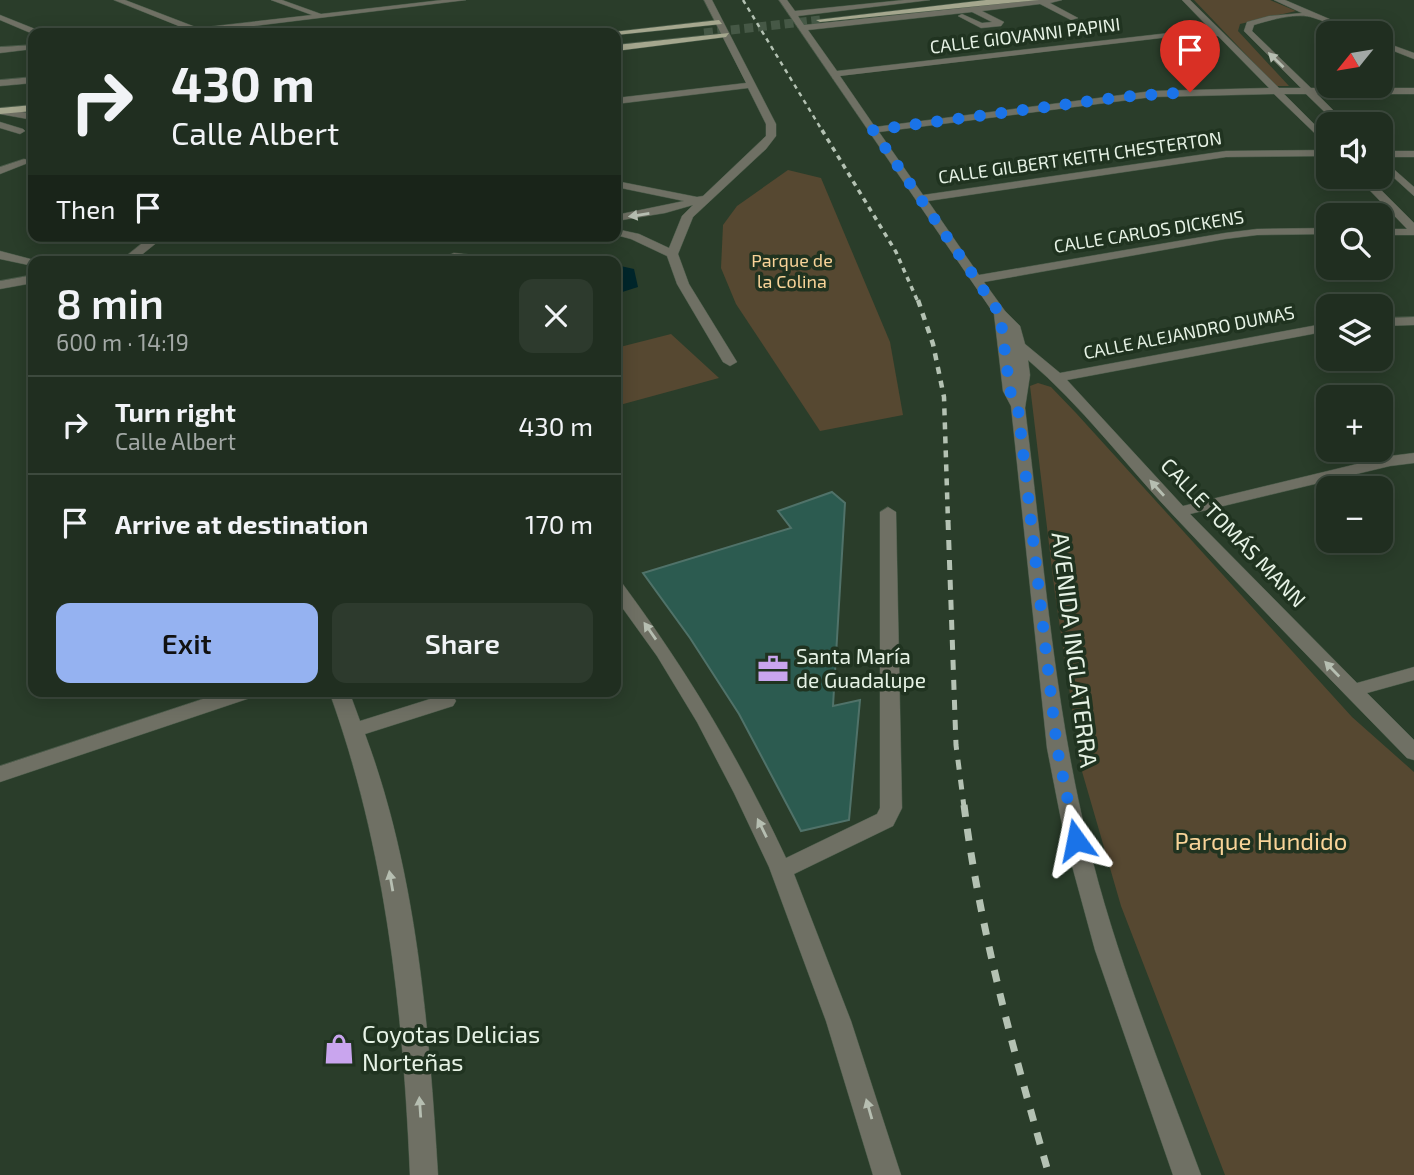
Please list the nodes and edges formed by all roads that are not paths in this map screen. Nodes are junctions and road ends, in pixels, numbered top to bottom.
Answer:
1 (118, 0) edge
2 (275, 0) edge
3 (462, 0) edge
4 (708, 0) edge
5 (783, 0) edge
6 (926, 0) edge
7 (961, 0) edge
8 (1007, 0) edge
9 (1058, 0) edge
10 (1186, 0) edge
11 (1278, 0) edge
12 (438, 1) edge
13 (1038, 1) edge
14 (974, 4) edge
15 (891, 11) junction
16 (793, 14) junction
17 (1311, 14) junction
18 (324, 16) junction
19 (962, 16) dead end
20 (0, 17) edge
21 (1074, 18) dead end
22 (817, 19) tunnel mouth
23 (1328, 21) edge
24 (719, 22) junction
25 (192, 28) edge
26 (232, 28) edge
27 (802, 28) junction
28 (28, 29) edge
29 (621, 32) edge
30 (1220, 34) junction
31 (726, 35) junction
32 (621, 37) edge
33 (621, 44) edge
34 (621, 45) edge
35 (28, 47) edge
36 (1393, 48) edge
37 (0, 50) edge
38 (1414, 56) edge
39 (834, 74) junction
40 (28, 80) edge
41 (0, 83) edge
42 (753, 85) junction
43 (1276, 90) junction
44 (1308, 91) junction
45 (1414, 91) edge
46 (621, 100) edge
47 (28, 108) edge
48 (1, 111) edge
49 (1330, 112) edge
50 (28, 116) edge
51 (0, 125) edge
52 (873, 130) junction
53 (20, 131) dead end
54 (1316, 131) edge
55 (1316, 153) edge
56 (1393, 154) edge
57 (1414, 154) edge
58 (27, 161) dead end
59 (0, 171) edge
60 (1393, 173) edge
61 (621, 185) edge
62 (1374, 189) edge
63 (1414, 193) edge
64 (709, 197) junction
65 (921, 199) junction
66 (697, 201) junction
67 (621, 217) edge
68 (1316, 231) edge
69 (1414, 231) edge
70 (1393, 232) edge
71 (621, 233) edge
72 (151, 242) edge
73 (672, 254) junction
74 (0, 255) edge
75 (133, 256) edge
76 (28, 261) edge
77 (977, 279) junction
78 (28, 280) edge
79 (0, 285) edge
80 (1000, 314) junction
81 (1414, 321) edge
82 (1393, 322) edge
83 (1316, 329) edge
84 (1019, 346) junction
85 (730, 362) dead end
86 (1057, 378) junction
87 (1018, 408) junction
88 (1414, 458) edge
89 (888, 512) dead end
90 (1179, 512) junction
91 (621, 594) edge
92 (1414, 673) edge
93 (1352, 691) junction
94 (231, 697) edge
95 (341, 697) edge
96 (446, 701) dead end
97 (354, 730) junction
98 (1414, 753) edge
99 (0, 774) edge
100 (780, 871) junction
101 (424, 1175) edge
102 (887, 1175) edge
103 (1187, 1175) edge

1 - 25 street
2 - 18 street
3 - 12 street
4 - 24 street
5 - 16 street, AVENIDA INGLATERRA
6 - 16 street
7 - 15 main road
8 - 15 main road
9 - 13 street
10 - 30 street
11 - 17 street
12 - 18 street
13 - 14 street
13 - 15 main road
13 - 21 street
14 - 15 main road
14 - 19 street
14 - 27 street
15 - 22 main road
16 - 27 street, AVENIDA INGLATERRA
17 - 23 street
44 -> 17 street
18 - 26 street
20 - 28 street
24 - 29 main road
24 - 31 street
27 - 39 street, AVENIDA INGLATERRA
30 - 39 street, CALLE GIOVANNI PAPINI
30 - 43 street
31 - 34 main road
31 - 42 street
32 - 33 main road
35 - 37 street
36 - 38 street
39 - 52 street, AVENIDA INGLATERRA
40 - 41 street
42 - 46 street
42 - 64 street
43 - 44 street
43 - 52 street
43 - 54 street
44 - 45 street
44 - 49 street
47 - 48 main road
48 - 50 street
51 - 53 street
52 - 65 street, AVENIDA INGLATERRA
55 - 65 street, CALLE GILBERT KEITH CHESTERTON
56 - 57 street
58 - 59 street
60 - 63 street
61 - 66 street
62 - 69 street
64 - 66 street
64 - 73 street
65 - 77 street, AVENIDA INGLATERRA
66 -> 67 street
68 - 77 street, CALLE CARLOS DICKENS
69 - 70 street
71 - 73 street
72 - 75 street
73 - 85 street
74 - 76 street
77 - 80 street, AVENIDA INGLATERRA
78 - 79 street
80 - 84 street, AVENIDA INGLATERRA
80 - 87 street, AVENIDA INGLATERRA
81 - 82 street
83 - 86 street, CALLE ALEJANDRO DUMAS
84 - 86 street, CALLE TOMÁS MANN
84 - 87 street, AVENIDA INGLATERRA
90 -> 86 street, CALLE TOMÁS MANN
87 - 103 street, AVENIDA INGLATERRA
88 - 90 street
89 - 100 street
93 -> 90 street, CALLE TOMÁS MANN
100 -> 91 street
92 - 93 street
93 - 98 street, CALLE TOMÁS MANN
94 - 99 street
95 - 97 street
96 - 97 street
101 -> 97 street
102 -> 100 street

